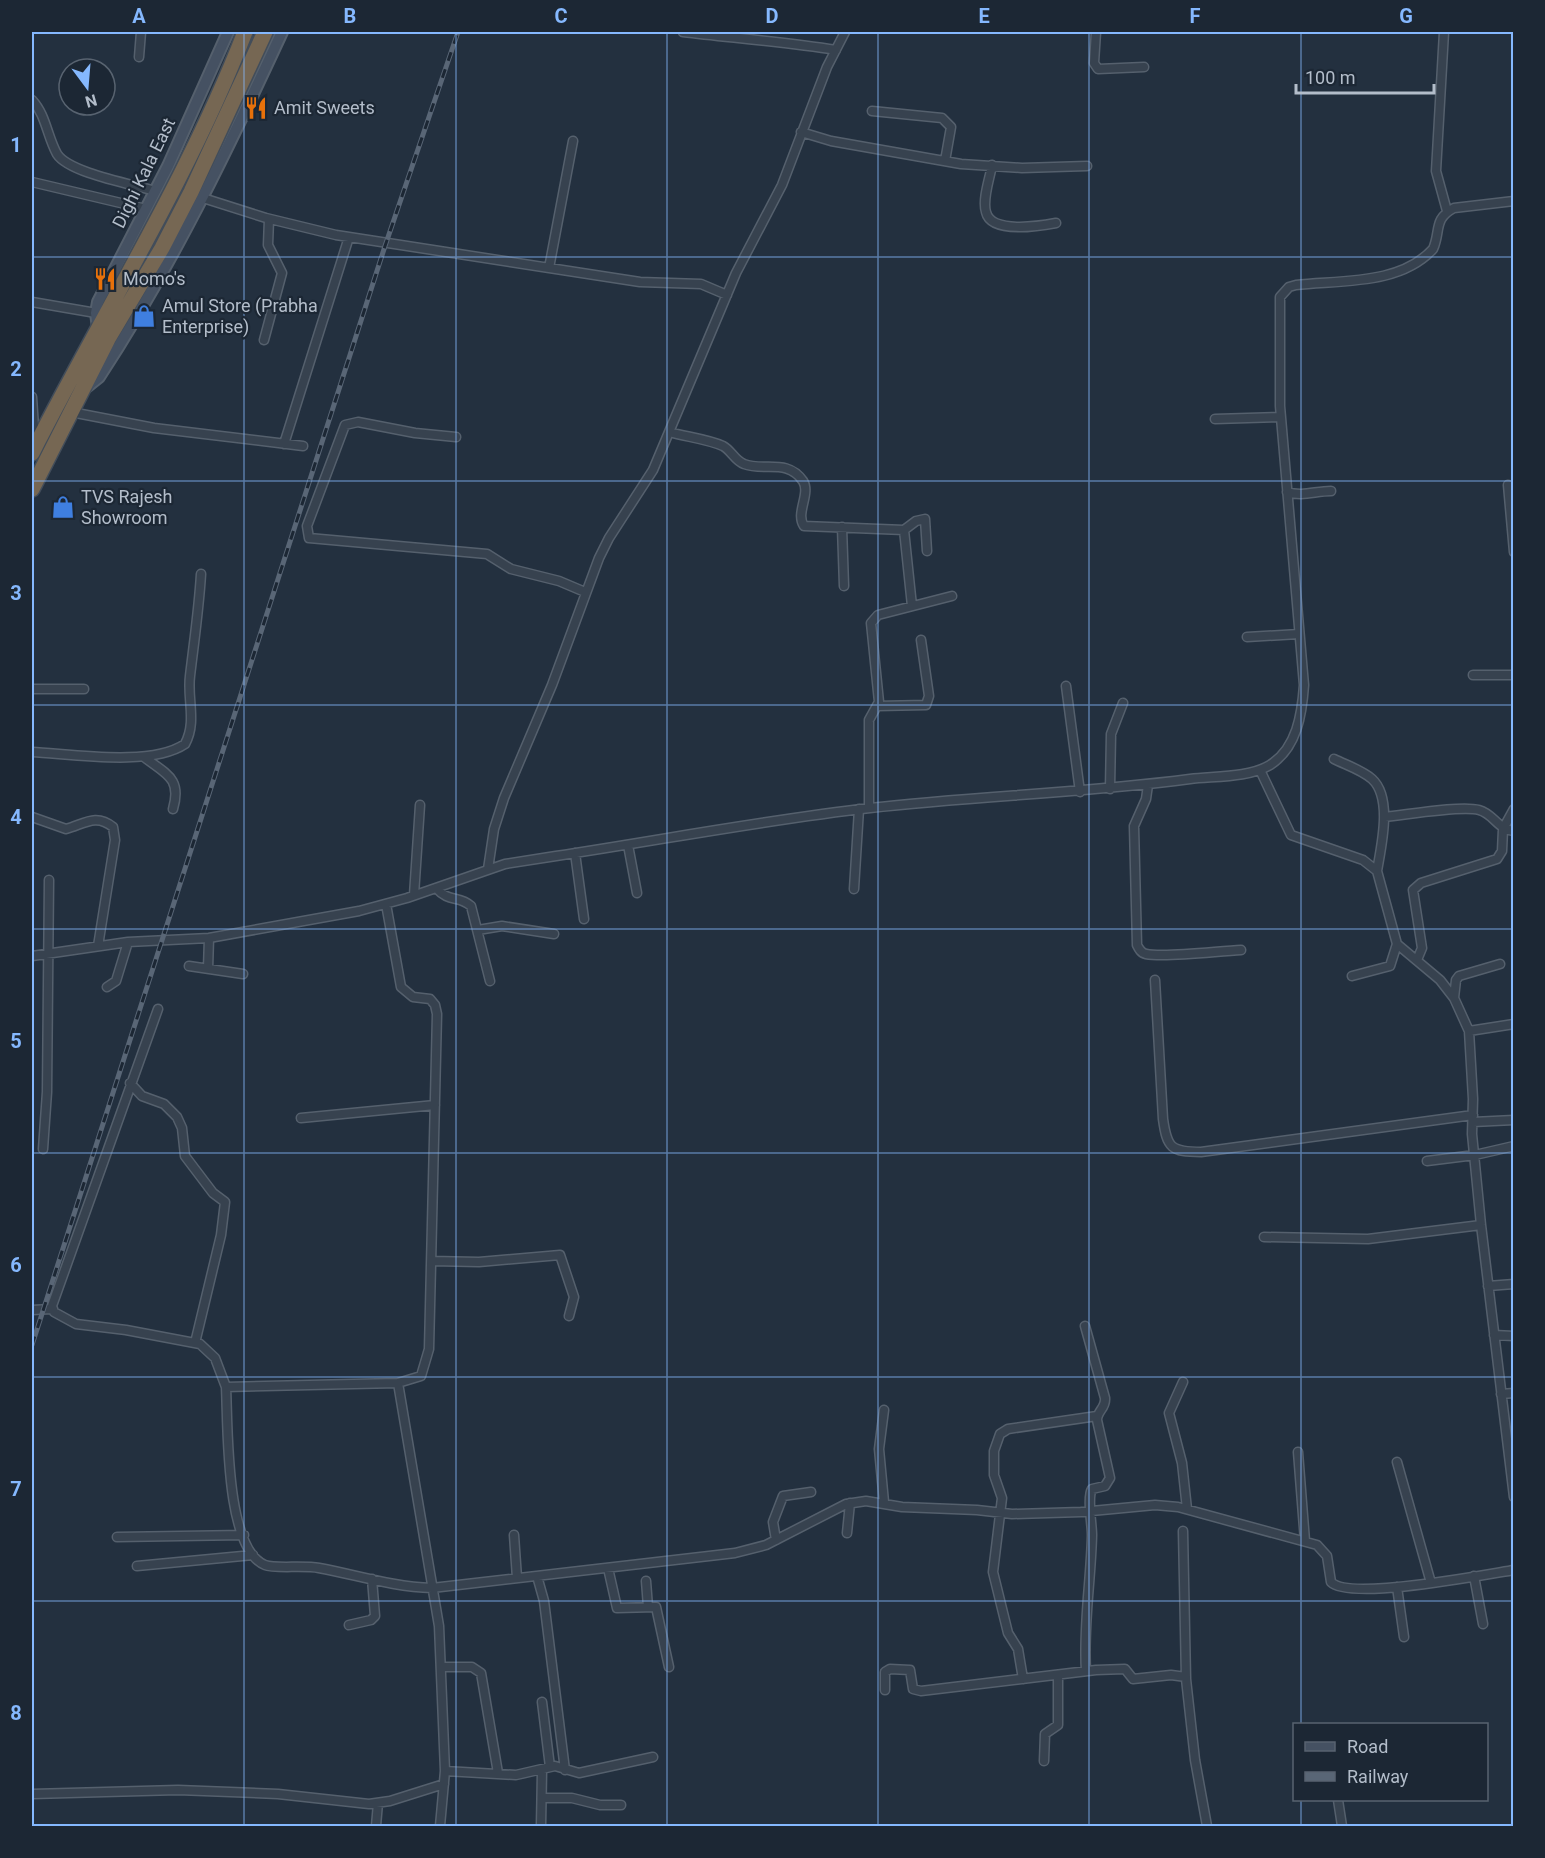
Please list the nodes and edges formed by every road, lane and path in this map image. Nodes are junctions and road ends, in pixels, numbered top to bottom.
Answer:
1 (141, 32) edge
2 (228, 32) edge
3 (245, 32) edge
4 (265, 32) edge
5 (282, 32) edge
6 (683, 32) edge
7 (845, 32) edge
8 (1096, 32) edge
9 (1443, 32) edge
10 (836, 50) junction
11 (139, 57) dead end
12 (1144, 67) dead end
13 (32, 100) edge
14 (872, 111) dead end
15 (801, 132) junction
16 (573, 141) dead end
17 (945, 161) junction
18 (992, 165) junction
19 (1087, 166) dead end
20 (32, 182) edge
21 (155, 191) junction
22 (203, 198) junction
23 (1514, 201) edge
24 (146, 209) junction
25 (1447, 212) junction
26 (269, 219) junction
27 (1056, 223) dead end
28 (349, 237) junction
29 (549, 268) junction
30 (728, 295) junction
31 (32, 302) edge
32 (96, 313) junction
33 (98, 328) junction
34 (264, 340) dead end
35 (80, 393) junction
36 (32, 398) edge
37 (71, 412) junction
38 (1281, 417) junction
39 (1215, 419) dead end
40 (669, 432) junction
41 (456, 437) dead end
42 (284, 444) junction
43 (303, 446) dead end
44 (33, 450) edge
45 (1508, 485) dead end
46 (32, 489) edge
47 (1331, 491) dead end
48 (1287, 492) junction
49 (842, 527) junction
50 (904, 530) junction
51 (927, 551) dead end
52 (1514, 552) edge
53 (201, 574) dead end
54 (844, 586) dead end
55 (585, 592) junction
56 (952, 596) dead end
57 (912, 606) junction
58 (1299, 634) junction
59 (1247, 637) dead end
60 (921, 640) dead end
61 (1473, 675) dead end
62 (1514, 675) edge
63 (1066, 686) dead end
64 (32, 689) edge
65 (84, 689) dead end
66 (1123, 703) dead end
67 (878, 706) junction
68 (32, 752) edge
69 (144, 757) junction
70 (1334, 759) dead end
71 (1260, 770) junction
72 (1148, 785) junction
73 (1110, 789) junction
74 (1080, 792) junction
75 (420, 805) dead end
76 (173, 808) dead end
77 (869, 808) junction
78 (859, 809) junction
79 (1514, 809) edge
80 (32, 817) edge
81 (1385, 817) junction
82 (1503, 830) junction
83 (1514, 831) edge
84 (628, 845) junction
85 (574, 853) junction
86 (488, 869) junction
87 (1377, 871) junction
88 (49, 880) dead end
89 (436, 888) junction
90 (854, 889) dead end
91 (638, 892) dead end
92 (414, 895) junction
93 (386, 904) junction
94 (584, 919) dead end
95 (478, 930) junction
96 (554, 934) dead end
97 (209, 938) junction
98 (128, 942) junction
99 (1397, 944) junction
100 (98, 946) junction
101 (1241, 950) dead end
102 (47, 953) junction
103 (32, 956) edge
104 (1417, 960) junction
105 (1500, 964) dead end
106 (189, 966) dead end
107 (208, 969) junction
108 (243, 974) dead end
109 (1352, 976) dead end
110 (1155, 980) dead end
111 (490, 981) dead end
112 (107, 987) dead end
113 (1454, 998) junction
114 (158, 1009) dead end
115 (1514, 1024) edge
116 (1469, 1031) junction
117 (130, 1083) junction
118 (435, 1105) junction
119 (301, 1118) dead end
120 (1473, 1119) junction
121 (1514, 1120) edge
122 (1514, 1146) edge
123 (42, 1149) dead end
124 (1475, 1155) junction
125 (1427, 1161) dead end
126 (1481, 1225) junction
127 (1264, 1237) dead end
128 (432, 1261) junction
129 (1514, 1284) edge
130 (1488, 1286) junction
131 (52, 1309) junction
132 (32, 1311) edge
133 (569, 1316) dead end
134 (1085, 1326) dead end
135 (1494, 1335) junction
136 (1514, 1336) edge
137 (195, 1343) junction
138 (1183, 1382) dead end
139 (398, 1383) junction
140 (226, 1387) junction
141 (1514, 1393) edge
142 (1501, 1394) junction
143 (884, 1410) dead end
144 (1097, 1416) junction
145 (1298, 1452) dead end
146 (1397, 1462) dead end
147 (812, 1492) dead end
148 (1514, 1497) edge
149 (884, 1502) junction
150 (850, 1503) junction
151 (1187, 1509) junction
152 (1092, 1511) junction
153 (1001, 1513) junction
154 (1183, 1531) dead end
155 (847, 1533) dead end
156 (244, 1535) junction
157 (514, 1535) dead end
158 (117, 1537) dead end
159 (776, 1540) junction
160 (1305, 1541) junction
161 (253, 1555) junction
162 (137, 1566) dead end
163 (608, 1568) junction
164 (1514, 1570) edge
165 (537, 1576) junction
166 (1474, 1576) junction
167 (517, 1578) junction
168 (372, 1579) junction
169 (646, 1581) dead end
170 (1431, 1582) junction
171 (1396, 1587) junction
172 (432, 1588) junction
173 (648, 1607) junction
174 (1483, 1624) dead end
175 (350, 1625) dead end
176 (1404, 1637) dead end
177 (441, 1667) junction
178 (669, 1667) dead end
179 (1086, 1671) junction
180 (1058, 1676) junction
181 (1186, 1677) junction
182 (1023, 1679) junction
183 (885, 1690) dead end
184 (542, 1702) dead end
185 (653, 1757) dead end
186 (1044, 1761) dead end
187 (546, 1769) junction
188 (565, 1770) junction
189 (445, 1771) junction
190 (498, 1773) junction
191 (444, 1784) junction
192 (32, 1794) edge
193 (542, 1798) junction
194 (1338, 1801) edge
195 (378, 1803) junction
196 (621, 1805) dead end
197 (376, 1827) edge
198 (440, 1827) edge
199 (541, 1827) edge
200 (1207, 1827) edge
201 (1342, 1827) edge

1 - 11 street
2 - 21 street, Dighi Kala East
3 - 33 highway
4 - 35 highway
5 - 22 street
6 - 10 street
7 - 10 street
8 - 12 street
9 - 25 street
10 - 15 street
13 - 21 street
14 - 17 street
15 - 17 street
15 - 30 street
16 - 29 street
17 - 18 street
18 - 19 street
18 - 27 street
20 - 24 street
21 - 24 street, Dighi Kala East
22 - 26 street
22 - 35 street
23 - 25 street
24 - 32 street, Dighi Kala East
25 - 38 street
26 - 28 street
26 - 34 street
28 - 29 street
28 - 42 street
29 - 30 street
30 - 40 street
31 - 32 street
32 - 33 street, Dighi Kala East
33 - 44 highway
35 - 37 highway
36 - 44 street
37 - 42 street
37 - 46 highway
38 - 39 street
38 - 48 street
40 - 49 street
40 - 55 street
41 - 55 street
42 - 43 street
45 - 52 street
47 - 48 street
48 - 58 street
49 - 50 street
49 - 54 street
50 - 51 street
50 - 57 street
53 - 69 street
55 - 86 street
56 - 57 street
57 - 67 street
58 - 59 street
58 - 71 street
60 - 67 street
61 - 62 street
63 - 74 street
64 - 65 street
66 - 73 street
67 - 77 street
68 - 69 street
69 - 76 street
70 - 81 street
71 - 72 street
71 - 87 street
72 - 73 street
72 - 101 street
73 - 74 street
74 - 77 street
75 - 92 street
77 - 78 street
78 - 84 street
78 - 90 street
79 - 82 street
80 - 100 street
81 - 82 street
81 - 87 street
82 - 83 street
82 - 104 street
84 - 85 street
84 - 91 street
85 - 86 street
85 - 94 street
86 - 89 street
87 - 99 street
88 - 102 street
89 - 92 street
89 - 95 street
92 - 93 street
93 - 97 street
93 - 118 street
95 - 96 street
95 - 111 street
97 - 98 street
97 - 107 street
98 - 100 street
98 - 112 street
99 - 104 street
99 - 109 street
100 - 102 street
102 - 103 street
102 - 123 street
104 - 113 street
105 - 113 street
106 - 107 street
107 - 108 street
110 - 120 street
113 - 116 street
114 - 117 street
115 - 116 street
116 - 120 street
117 - 131 street
117 - 137 street
118 - 119 street
118 - 128 street
120 - 121 street
120 - 124 street
122 - 124 street
124 - 125 street
124 - 126 street
126 - 127 street
126 - 130 street
128 - 133 street
128 - 139 street
129 - 130 street
130 - 135 street
131 - 132 street
131 - 137 street
134 - 144 street
135 - 136 street
135 - 142 street
137 - 140 street
138 - 151 street
139 - 140 street
139 - 172 street
140 - 156 street
141 - 142 street
142 - 148 street
143 - 149 street
144 - 152 street
144 - 153 street
145 - 160 street
146 - 170 street
147 - 159 street
149 - 150 street
149 - 153 street
150 - 155 street
150 - 159 street
151 - 152 street
151 - 160 street
152 - 153 street
152 - 179 street
153 - 182 street
154 - 181 street
156 - 158 street
156 - 161 street
157 - 167 street
159 - 163 street
160 - 171 street
161 - 162 street
161 - 168 street
163 - 165 street
163 - 173 street
164 - 166 street
165 - 167 street
165 - 188 street
166 - 170 street
166 - 174 street
167 - 172 street
168 - 172 street
168 - 175 street
169 - 173 street
170 - 171 street
171 - 176 street
172 - 177 street
173 - 178 street
177 - 189 street
177 - 190 street
179 - 180 street
179 - 181 street
180 - 182 street
180 - 186 street
181 - 200 street
182 - 183 street
184 - 187 street
185 - 188 street
187 - 188 street
187 - 190 street
187 - 193 street
189 - 190 street
189 - 191 street
191 - 195 street
191 - 198 street
192 - 195 street
193 - 196 street
193 - 199 street
194 - 201 street
195 - 197 street

